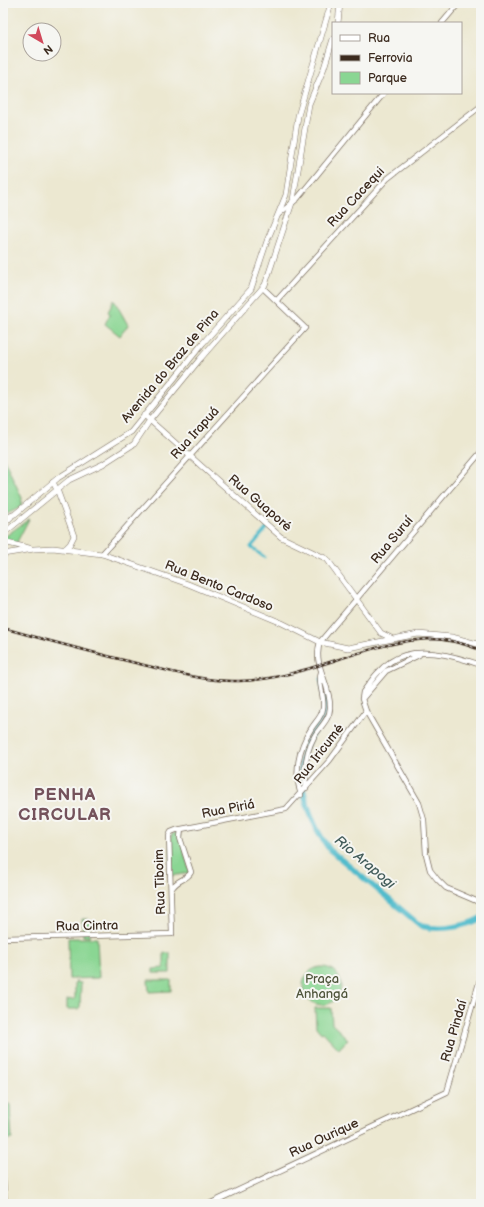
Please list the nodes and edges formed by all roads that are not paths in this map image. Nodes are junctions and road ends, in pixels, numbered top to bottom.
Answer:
1 (331, 3) edge
2 (340, 3) edge
3 (459, 3) edge
4 (338, 22) edge
5 (443, 22) edge
6 (332, 42) edge
7 (383, 94) edge
8 (481, 106) edge
9 (291, 205) junction
10 (279, 214) junction
11 (263, 288) junction
12 (277, 300) junction
13 (144, 415) junction
14 (150, 420) junction
15 (481, 452) edge
16 (189, 456) junction
17 (53, 482) junction
18 (57, 489) junction
19 (15, 514) junction
20 (3, 519) edge
21 (3, 524) edge
22 (3, 534) edge
23 (3, 542) edge
24 (34, 549) junction
25 (65, 549) junction
26 (3, 554) edge
27 (102, 554) junction
28 (357, 600) junction
29 (380, 633) junction
30 (392, 638) junction
31 (379, 641) junction
32 (320, 642) junction
33 (481, 645) edge
34 (481, 665) edge
35 (321, 672) junction
36 (366, 711) junction
37 (303, 791) junction
38 (286, 810) joint
39 (181, 829) junction
40 (173, 830) joint
41 (170, 872) junction
42 (180, 879) junction
43 (171, 891) junction
44 (481, 903) edge
45 (172, 934) joint
46 (3, 938) edge
47 (481, 976) edge
48 (447, 1092) joint
49 (3, 1179) edge
50 (5, 1204) edge
51 (209, 1204) edge

1 - 10 main road
2 - 4 main road
3 - 5 street
6 - 9 main road
7 - 9 street, Avenida do Braz de Pina
8 - 12 street, Rua Cacequi
9 - 10 street, Avenida do Braz de Pina
9 - 11 main road, Avenida do Braz de Pina
10 - 13 main road, Avenida do Braz de Pina
11 - 12 street
11 - 14 main road, Avenida do Braz de Pina
12 - 16 street, Rua Irapuá
13 - 14 main road, Rua Guaporé
13 - 17 main road, Avenida do Braz de Pina
14 - 16 main road, Rua Guaporé
14 - 18 main road, Avenida do Braz de Pina
15 - 28 street, Rua Suruí
16 - 27 street, Rua Irapuá
16 - 28 main road, Rua Guaporé
17 - 18 main road
17 - 19 main road, Avenida do Braz de Pina
18 - 22 main road, Avenida do Braz de Pina
18 - 25 main road
19 - 20 main road, Avenida do Braz de Pina
19 - 21 main road
23 - 24 main road
24 - 25 main road, Rua Bento Cardoso
24 - 26 main road
25 - 27 main road, Rua Bento Cardoso
27 - 32 main road, Rua Bento Cardoso
28 - 29 main road, Rua Guaporé
28 - 32 street, Rua Suruí
29 - 30 main road
29 - 31 main road
30 - 31 main road, Rua Bento Cardoso
30 - 33 main road, Rua Bento Cardoso
31 - 32 main road, Rua Bento Cardoso
32 - 35 street
34 - 36 street
35 - 37 street
35 - 37 street
36 - 37 street, Rua Iricumé
36 - 44 street
37 - 38 street, Rua Iricumé
38 - 39 street, Rua Piriá
39 - 40 street, Rua Piriá
39 - 42 street
40 - 41 street, Rua Tiboim
41 - 42 street
41 - 43 street, Rua Tiboim
42 - 43 street
43 - 45 street, Rua Tiboim
45 - 46 street, Rua Cintra
47 - 48 street, Rua Pindaí
48 - 51 street, Rua Ourique
49 - 50 street

